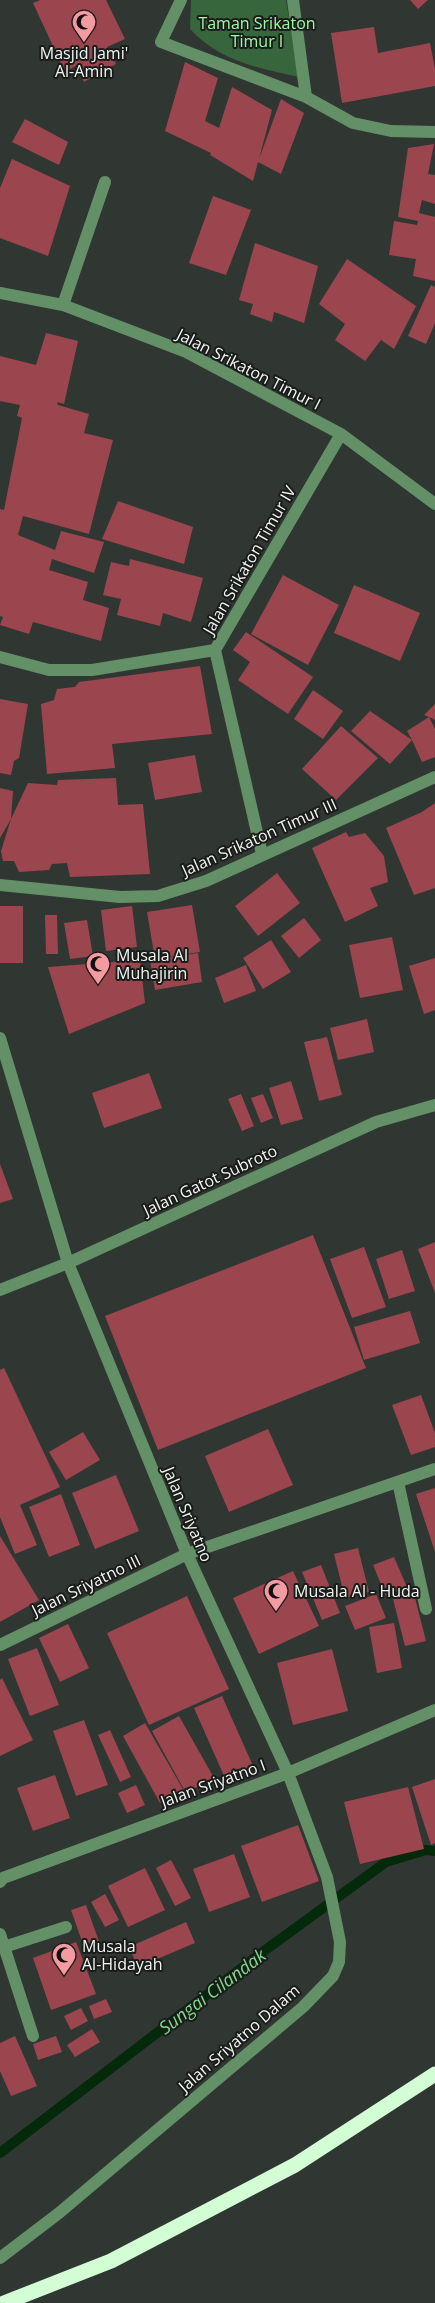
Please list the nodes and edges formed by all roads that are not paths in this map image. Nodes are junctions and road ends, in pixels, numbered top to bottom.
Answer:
1 (181, 0) edge
2 (293, 0) edge
3 (306, 97) junction
4 (435, 132) edge
5 (105, 182) dead end
6 (0, 293) edge
7 (63, 305) junction
8 (340, 434) junction
9 (435, 504) edge
10 (216, 650) junction
11 (0, 657) edge
12 (435, 777) edge
13 (262, 854) junction
14 (0, 886) edge
15 (0, 1038) edge
16 (435, 1105) edge
17 (68, 1263) junction
18 (0, 1290) edge
19 (435, 1469) edge
20 (398, 1482) junction
21 (187, 1554) junction
22 (426, 1609) dead end
23 (0, 1645) edge
24 (435, 1710) edge
25 (288, 1773) junction
26 (0, 1882) edge
27 (66, 1927) dead end
28 (0, 1934) edge
29 (4, 1947) junction
30 (32, 2036) dead end
31 (435, 2074) edge
32 (0, 2258) edge
33 (4, 2303) edge

1 - 3 street
2 - 3 street
3 - 4 street
5 - 7 street
6 - 7 street, Jalan Srikaton Timur I
7 - 8 street, Jalan Srikaton Timur I
8 - 9 street, Jalan Srikaton Timur I
8 - 10 street, Jalan Srikaton Timur IV
10 - 11 street
10 - 13 street, Jalan Srikaton Timur IV
12 - 13 street, Jalan Srikaton Timur III
13 - 14 street, Jalan Srikaton Timur III
15 - 17 street
16 - 17 street, Jalan Gatot Subroto
17 - 18 street, Jalan Gatot Subroto
17 - 21 street, Jalan Sriyatno
19 - 20 street
20 - 21 street
20 - 22 street
21 - 23 street, Jalan Sriyatno III
21 - 25 street, Jalan Sriyatno
24 - 25 street, Jalan Sriyatno I
25 - 26 street, Jalan Sriyatno I
25 - 32 street, Jalan Sriyatno Dalam
27 - 29 street
28 - 29 street
29 - 30 street
31 - 33 highway

